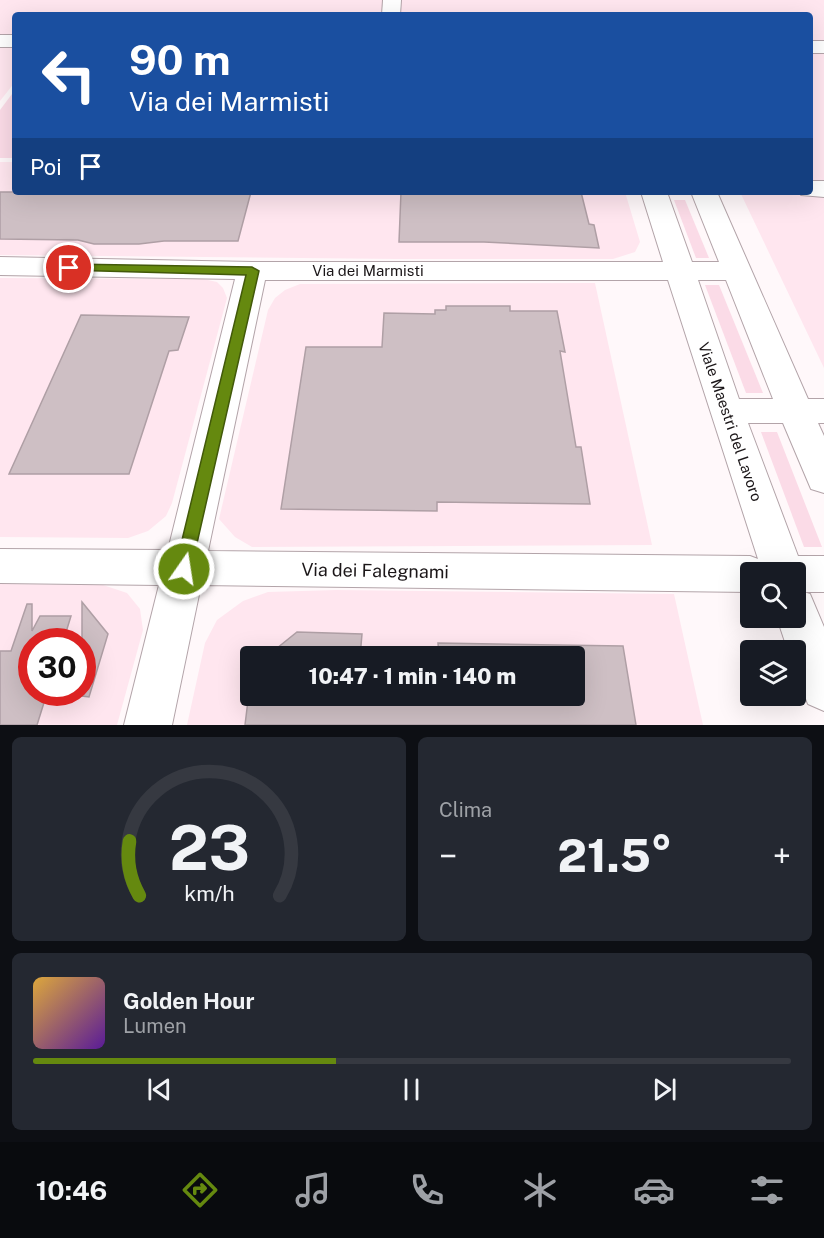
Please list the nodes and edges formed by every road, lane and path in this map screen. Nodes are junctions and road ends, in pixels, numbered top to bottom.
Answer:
1 (655, 195) edge
2 (705, 195) edge
3 (0, 266) edge
4 (679, 270) junction
5 (252, 271) junction
6 (736, 271) junction
7 (810, 410) edge
8 (726, 411) junction
9 (824, 478) edge
10 (779, 562) edge
11 (0, 566) edge
12 (184, 569) junction
13 (740, 574) edge
14 (806, 574) edge
15 (824, 574) edge
16 (802, 628) edge
17 (824, 690) edge
18 (148, 725) edge

1 - 4 street, Viale Maestri del Lavoro
2 - 6 street
3 - 5 street, Via dei Marmisti
4 - 5 street, Via dei Marmisti
4 - 6 street, Via dei Marmisti
4 - 8 street, Viale Maestri del Lavoro
5 - 12 street
6 - 7 street
7 - 8 street
7 - 9 street
8 - 10 street, Viale Maestri del Lavoro
11 - 12 street, Via dei Falegnami
12 - 13 street, Via dei Falegnami
12 - 18 street
14 - 15 street
16 - 17 street

